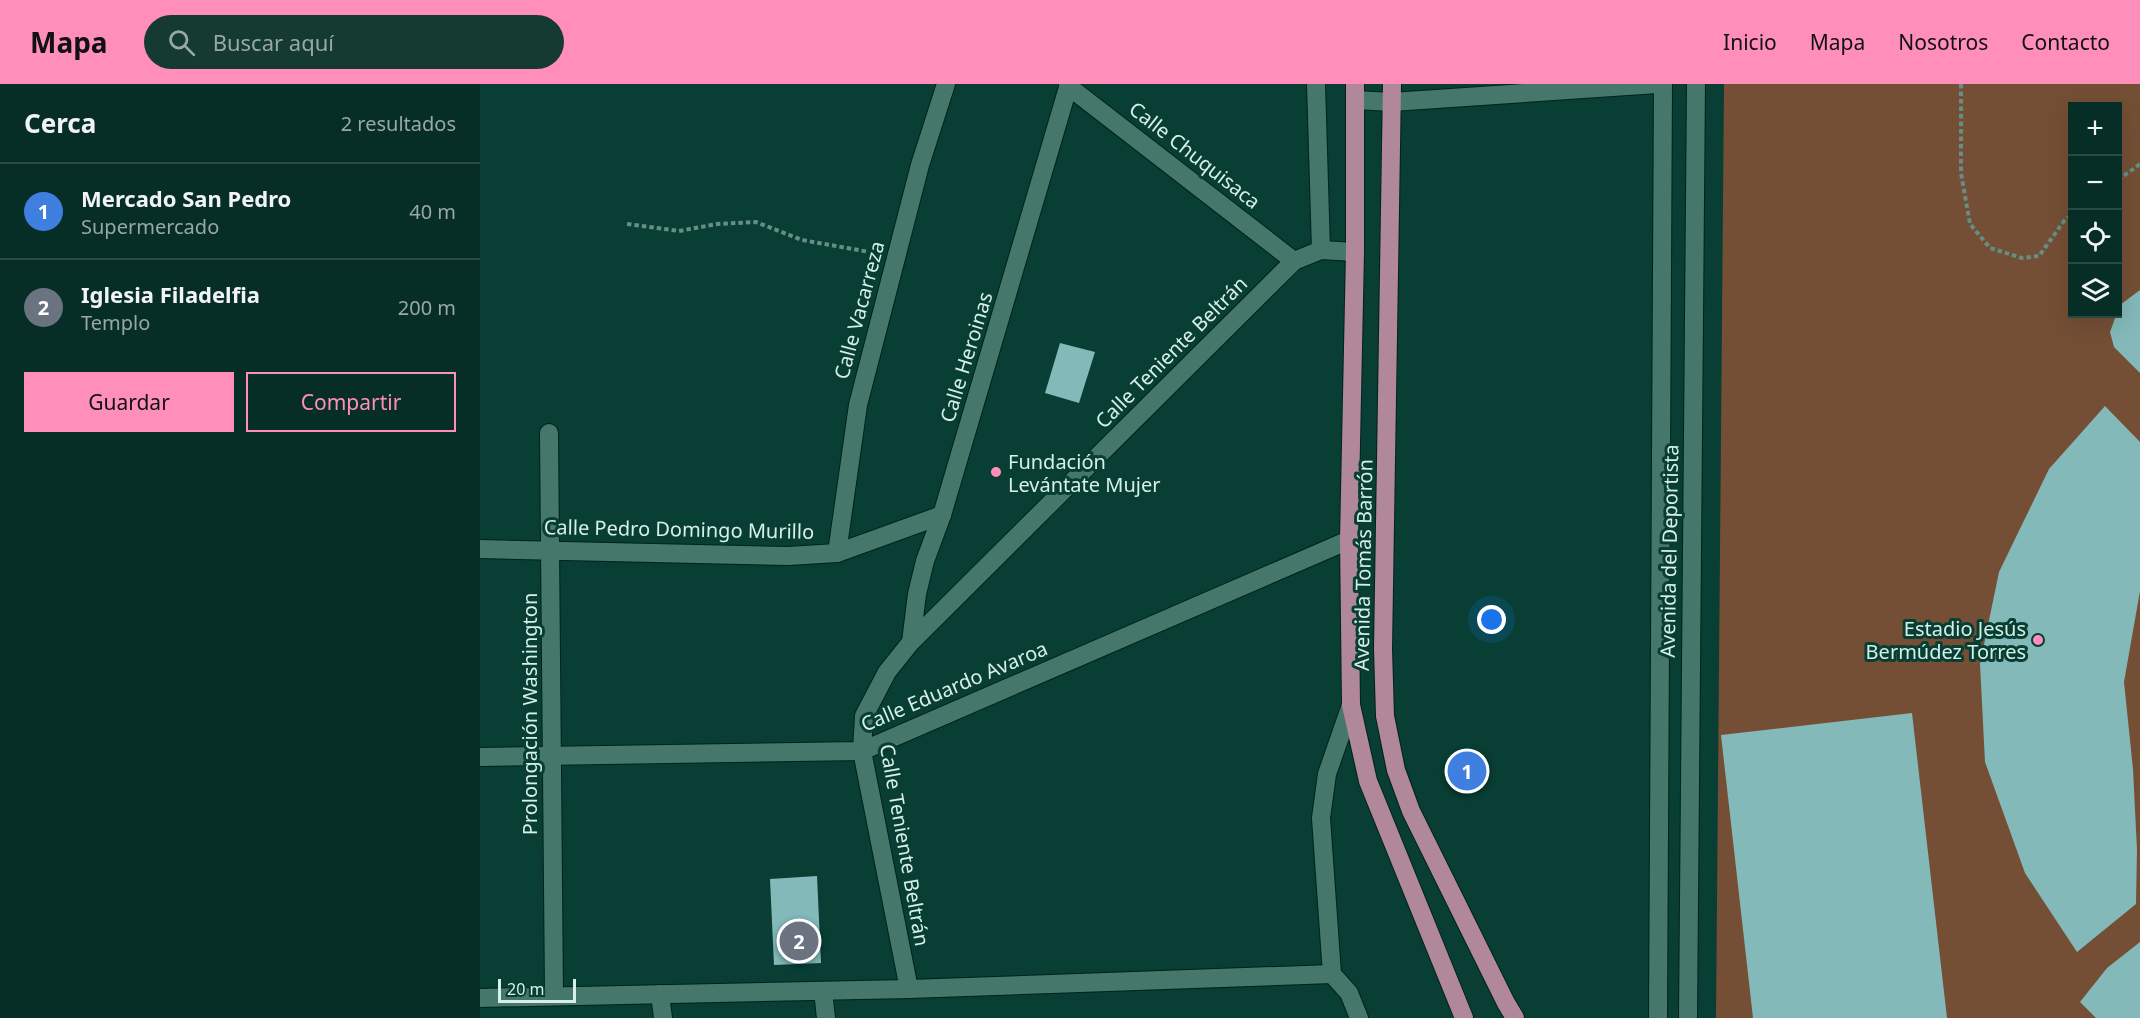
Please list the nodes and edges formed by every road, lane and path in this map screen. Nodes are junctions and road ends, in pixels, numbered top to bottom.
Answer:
1 (946, 84) edge
2 (1316, 84) edge
3 (1657, 84) edge
4 (1663, 84) edge
5 (1696, 84) edge
6 (1961, 84) edge
7 (1068, 85) edge
8 (1355, 92) edge
9 (1392, 93) edge
10 (2140, 164) edge
11 (2122, 177) edge
12 (2068, 218) edge
13 (627, 224) dead end
14 (1321, 250) junction
15 (1354, 252) junction
16 (897, 256) junction
17 (1294, 261) junction
18 (549, 433) dead end
19 (942, 515) junction
20 (1349, 540) junction
21 (480, 549) edge
22 (550, 550) junction
23 (837, 552) junction
24 (911, 642) junction
25 (1351, 705) junction
26 (862, 751) junction
27 (552, 756) junction
28 (480, 757) edge
29 (1332, 974) junction
30 (909, 989) junction
31 (823, 991) junction
32 (660, 994) junction
33 (554, 995) junction
34 (480, 998) edge
35 (663, 1018) edge
36 (826, 1018) edge
37 (1359, 1018) edge
38 (1464, 1018) edge
39 (1515, 1018) edge
40 (1658, 1018) edge
41 (1688, 1018) edge

1 - 16 street, Calle Vacarreza
2 - 14 street
3 - 9 street
4 - 40 street, Avenida del Deportista
5 - 41 street, Avenida del Deportista
6 - 12 path
7 - 17 street, Calle Chuquisaca
7 - 19 street, Calle Heroinas
8 - 9 street
8 - 15 main road, Avenida Tomás Barrón
9 - 39 main road, Avenida Tomás Barrón
10 - 11 path
13 - 16 path
14 - 15 street, Calle Teniente Beltrán
14 - 17 street, Calle Teniente Beltrán
15 - 20 main road, Avenida Tomás Barrón
16 - 23 street, Calle Vacarreza
17 - 24 street, Calle Teniente Beltrán
18 - 22 street, Prolongación Washington
19 - 23 street, Calle Pedro Domingo Murillo
19 - 24 street, Calle Heroinas
20 - 25 main road, Avenida Tomás Barrón
20 - 26 street, Calle Eduardo Avaroa
21 - 22 street, Calle Pedro Domingo Murillo
22 - 23 street, Calle Pedro Domingo Murillo
22 - 27 street, Prolongación Washington
24 - 26 street, Calle Teniente Beltrán
25 - 29 street
25 - 38 main road, Avenida Tomás Barrón
26 - 27 street, Calle Eduardo Avaroa
26 - 30 street, Calle Teniente Beltrán
27 - 28 street, Calle Eduardo Avaroa
27 - 33 street, Prolongación Washington
29 - 30 street
29 - 37 street
30 - 31 street
31 - 32 street
31 - 36 street
32 - 33 street
32 - 35 street
33 - 34 street

